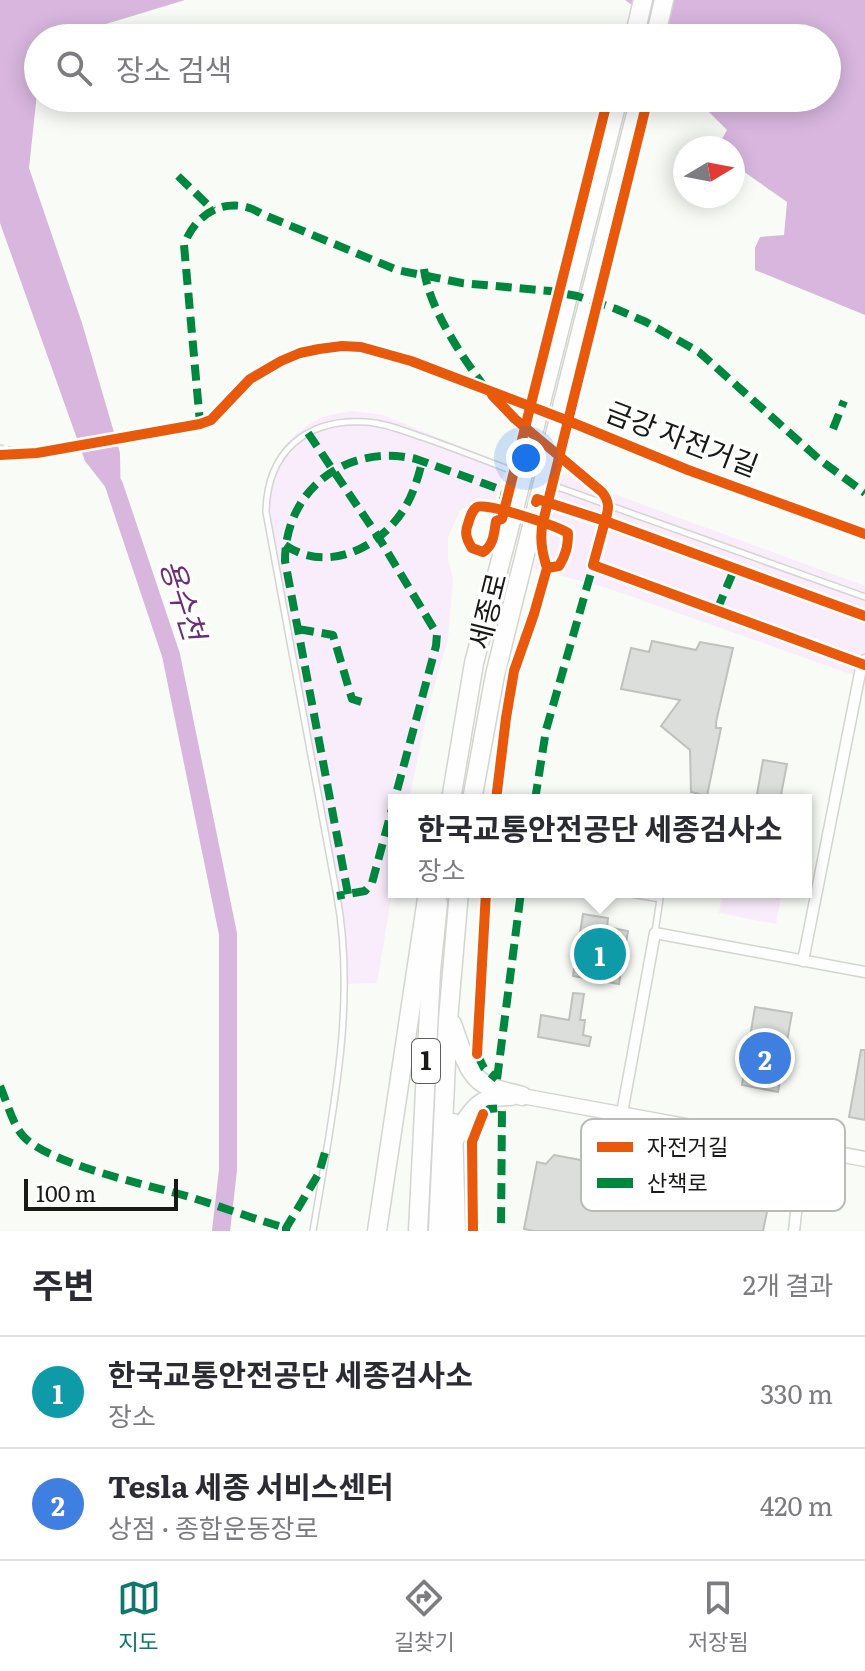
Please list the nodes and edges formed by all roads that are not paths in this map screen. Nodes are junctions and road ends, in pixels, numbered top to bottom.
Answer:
1 (643, 0) edge
2 (664, 0) edge
3 (637, 24) edge
4 (658, 24) edge
5 (614, 112) edge
6 (636, 112) edge
7 (865, 597) edge
8 (865, 660) edge
9 (474, 663) junction
10 (443, 794) edge
11 (452, 794) edge
12 (473, 794) edge
13 (427, 898) edge
14 (438, 898) edge
15 (458, 898) edge
16 (654, 898) edge
17 (655, 933) junction
18 (803, 961) junction
19 (451, 972) junction
20 (865, 972) edge
21 (451, 1021) junction
22 (522, 1096) junction
23 (622, 1113) junction
24 (654, 1119) edge
25 (454, 1140) junction
26 (845, 1155) edge
27 (865, 1159) edge
28 (797, 1211) edge
29 (313, 1231) edge
30 (377, 1231) edge
31 (418, 1231) edge
32 (438, 1231) edge
33 (456, 1231) edge
34 (794, 1231) edge

1 - 3 highway
2 - 4 highway
5 - 9 highway, 세종로, bridge
6 - 12 highway, 세종로, bridge
7 - 29 lane
8 - 18 street
9 - 10 highway
9 - 11 highway, 세종로
13 - 30 highway
14 - 31 highway, 1
15 - 19 highway, 1
16 - 17 lane
17 - 18 street
17 - 23 street
18 - 20 street
19 - 21 highway
19 - 32 highway, 1
21 - 22 highway
21 - 25 highway
22 - 23 street
22 - 25 highway
23 - 24 street
25 - 33 highway
26 - 27 street
28 - 34 street

